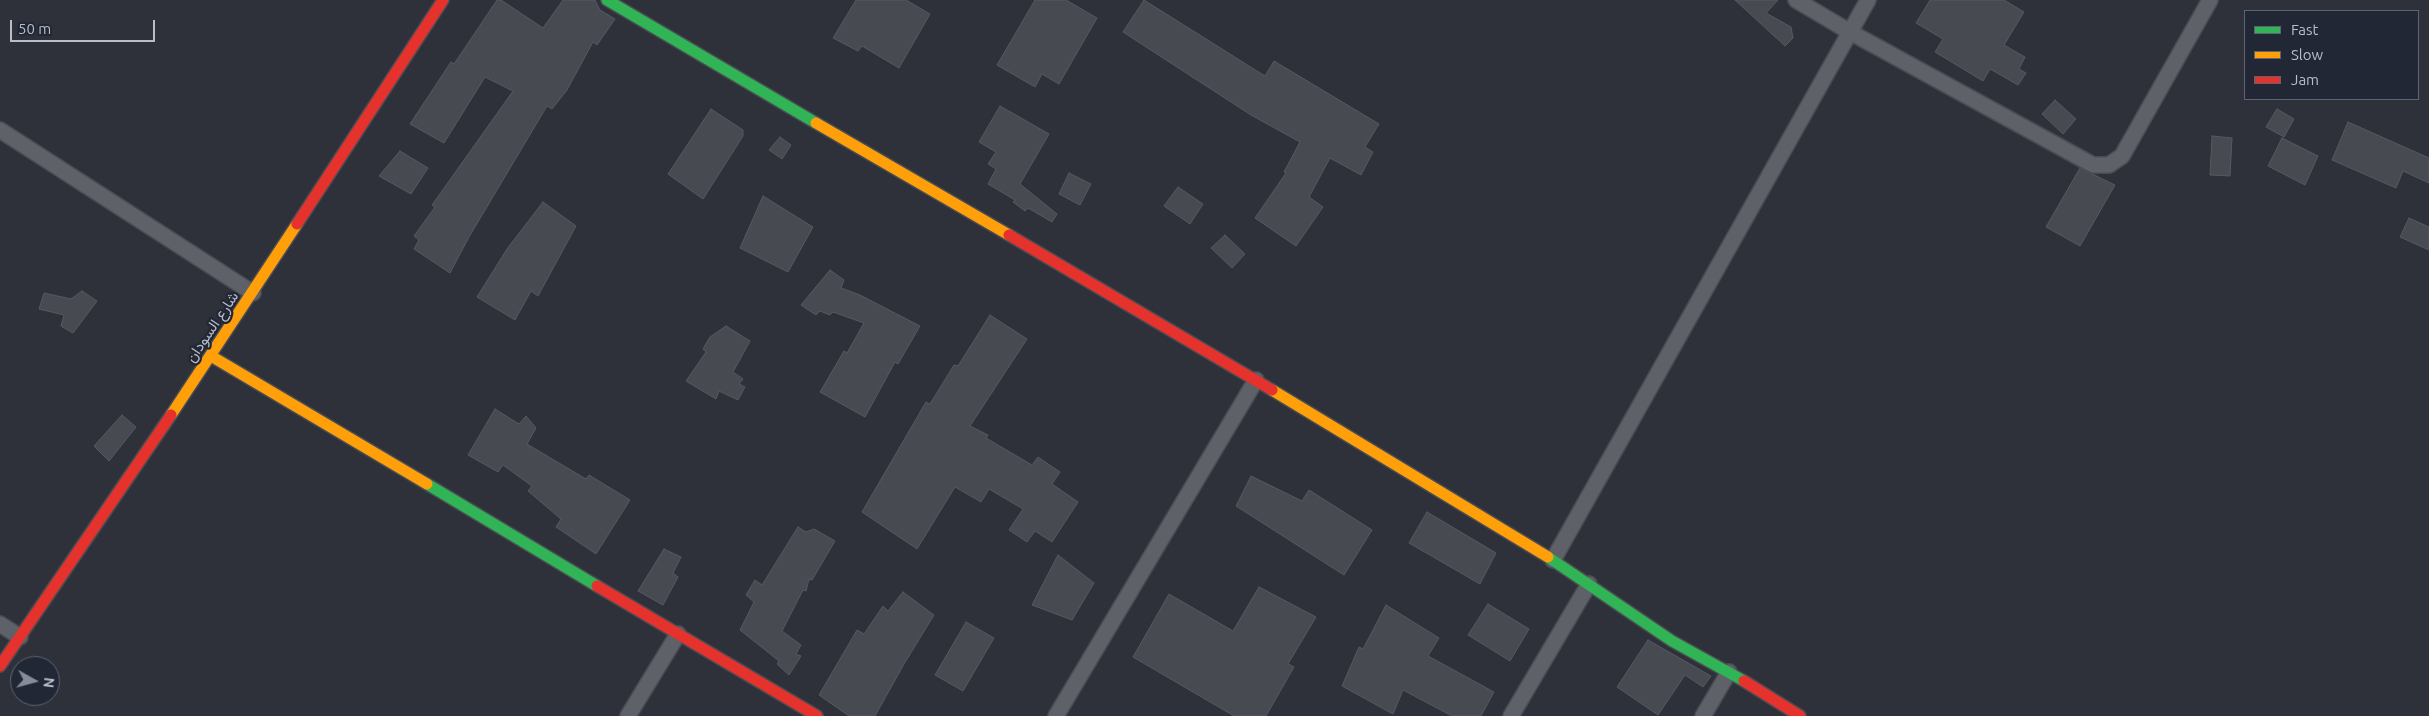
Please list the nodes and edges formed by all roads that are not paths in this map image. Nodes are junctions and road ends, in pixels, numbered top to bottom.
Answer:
1 (443, 0) edge
2 (607, 0) edge
3 (1796, 0) edge
4 (1868, 0) edge
5 (2210, 0) edge
6 (1850, 32) junction
7 (0, 130) edge
8 (253, 293) junction
9 (211, 356) junction
10 (1256, 380) junction
11 (1553, 560) junction
12 (1589, 584) junction
13 (0, 624) edge
14 (678, 634) junction
15 (20, 637) junction
16 (0, 666) edge
17 (1729, 672) junction
18 (628, 716) edge
19 (817, 716) edge
20 (1056, 716) edge
21 (1511, 716) edge
22 (1703, 716) edge
23 (1800, 716) edge

1 - 8 street, شارع السودان
2 - 10 street
3 - 6 street
4 - 6 street
5 - 6 street
6 - 11 street
7 - 8 street
8 - 9 street, شارع السودان
9 - 14 street
9 - 15 street, شارع السودان
10 - 11 street
10 - 20 street
11 - 12 street
12 - 17 street
12 - 21 street
13 - 15 street
14 - 18 street
14 - 19 street
15 - 16 street, شارع السودان
17 - 22 street
17 - 23 street

